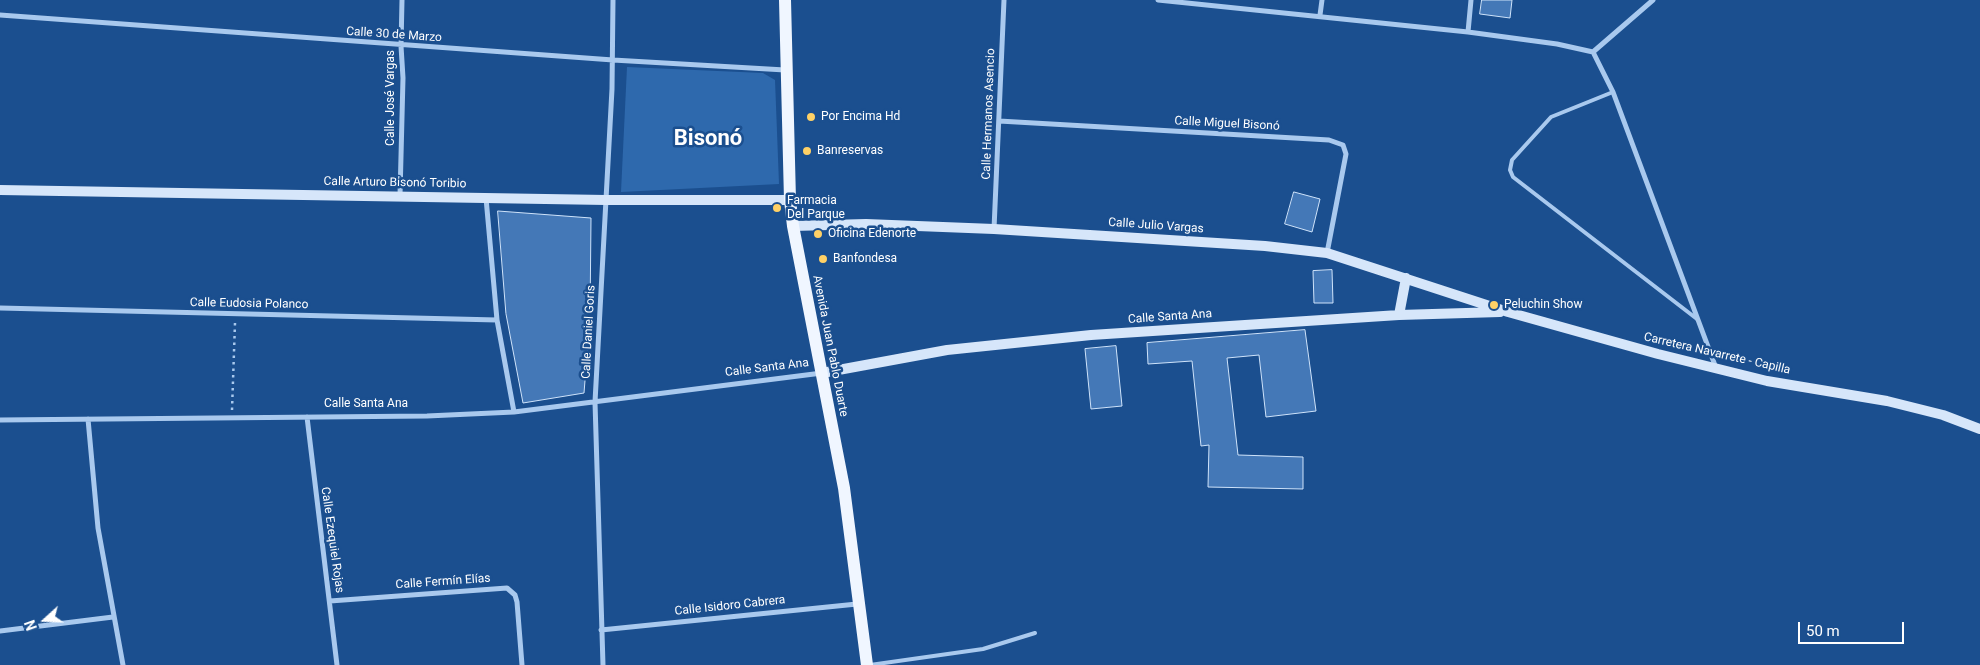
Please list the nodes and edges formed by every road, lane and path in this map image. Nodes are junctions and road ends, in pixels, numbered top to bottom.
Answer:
1 (402, 0) edge
2 (613, 0) edge
3 (785, 0) edge
4 (1004, 0) edge
5 (1158, 0) edge
6 (1322, 0) edge
7 (1471, 0) edge
8 (1653, 0) edge
9 (1210, 2) edge
10 (0, 15) edge
11 (1320, 15) junction
12 (1468, 32) junction
13 (401, 46) junction
14 (1593, 52) junction
15 (613, 60) junction
16 (787, 70) junction
17 (1613, 92) junction
18 (999, 121) junction
19 (0, 190) edge
20 (400, 196) junction
21 (486, 198) junction
22 (606, 200) junction
23 (790, 200) junction
24 (793, 226) junction
25 (994, 229) junction
26 (1327, 253) junction
27 (1406, 278) junction
28 (0, 308) edge
29 (1508, 312) junction
30 (235, 314) junction
31 (1400, 315) junction
32 (497, 320) junction
33 (1699, 320) junction
34 (1716, 369) junction
35 (822, 373) junction
36 (596, 402) junction
37 (514, 412) junction
38 (307, 417) junction
39 (88, 419) junction
40 (232, 419) junction
41 (0, 420) edge
42 (1980, 428) edge
43 (330, 601) junction
44 (860, 603) junction
45 (113, 617) junction
46 (601, 630) junction
47 (0, 631) edge
48 (1035, 633) dead end
49 (123, 665) edge
50 (337, 665) edge
51 (522, 665) edge
52 (603, 665) edge
53 (869, 665) edge

1 - 13 street, Calle José Vargas
2 - 15 street, Calle Daniel Goris
3 - 16 main road, Avenida Juan Pablo Duarte
4 - 18 street, Calle Hermanos Asencio
5 - 9 street
6 - 11 street
7 - 12 street
8 - 14 street
9 - 11 street
10 - 13 street, Calle 30 de Marzo
11 - 12 street
12 - 14 street
13 - 15 street, Calle 30 de Marzo
13 - 20 street, Calle José Vargas
14 - 17 street
15 - 16 street, Calle 30 de Marzo
15 - 22 street, Calle Daniel Goris
16 - 23 main road, Avenida Juan Pablo Duarte
17 - 33 street
17 - 33 lane
18 - 25 street, Calle Hermanos Asencio
18 - 26 street, Calle Miguel Bisonó
19 - 20 main road, Calle Arturo Bisonó Toribio
20 - 21 main road, Calle Arturo Bisonó Toribio
21 - 22 main road, Calle Arturo Bisonó Toribio
21 - 32 street
22 - 23 main road, Calle Arturo Bisonó Toribio
22 - 36 street, Calle Daniel Goris
23 - 24 main road, Avenida Juan Pablo Duarte
24 - 25 main road, Calle Julio Vargas
24 - 35 main road, Avenida Juan Pablo Duarte
25 - 26 main road, Calle Julio Vargas
26 - 27 main road, Calle Julio Vargas
27 - 29 main road, Calle Julio Vargas
27 - 31 main road
28 - 30 street, Calle Eudosia Polanco
29 - 31 main road, Calle Santa Ana
29 - 34 main road, Carretera Navarrete - Capilla
30 - 32 street, Calle Eudosia Polanco
30 - 40 path
31 - 35 main road, Calle Santa Ana
32 - 37 street
33 - 34 street
34 - 42 main road, Carretera Navarrete - Capilla
35 - 36 street, Calle Santa Ana
35 - 44 main road, Avenida Juan Pablo Duarte
36 - 37 street, Calle Santa Ana
36 - 46 street, Calle Daniel Goris
37 - 38 street, Calle Santa Ana
38 - 40 street, Calle Santa Ana
38 - 43 street, Calle Ezequiel Rojas
39 - 40 street, Calle Santa Ana
39 - 41 street, Calle Santa Ana
39 - 45 street
43 - 50 street, Calle Ezequiel Rojas
43 - 51 street, Calle Fermín Elías
44 - 46 street, Calle Isidoro Cabrera
44 - 53 main road, Avenida Juan Pablo Duarte
45 - 47 street
45 - 49 street
46 - 52 street, Calle Daniel Goris
48 - 53 lane

